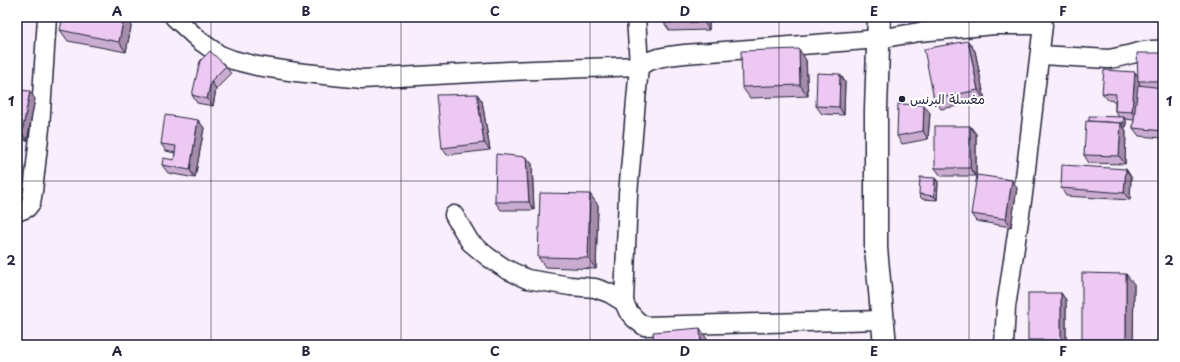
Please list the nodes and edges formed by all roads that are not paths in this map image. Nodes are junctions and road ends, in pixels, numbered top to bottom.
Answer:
1 (47, 17) edge
2 (174, 17) edge
3 (636, 17) edge
4 (879, 17) edge
5 (1044, 21) edge
6 (879, 39) junction
7 (1163, 50) edge
8 (1040, 55) junction
9 (639, 66) junction
10 (17, 212) edge
11 (454, 215) dead end
12 (624, 302) junction
13 (882, 320) junction
14 (885, 345) edge
15 (1004, 345) edge

1 - 10 street
2 - 9 street
3 - 9 street
4 - 6 main road
5 - 6 street
5 - 8 street
6 - 9 street
6 - 13 main road
7 - 8 street
8 - 15 street
9 - 12 street
11 - 12 street
12 - 13 street
13 - 14 main road

